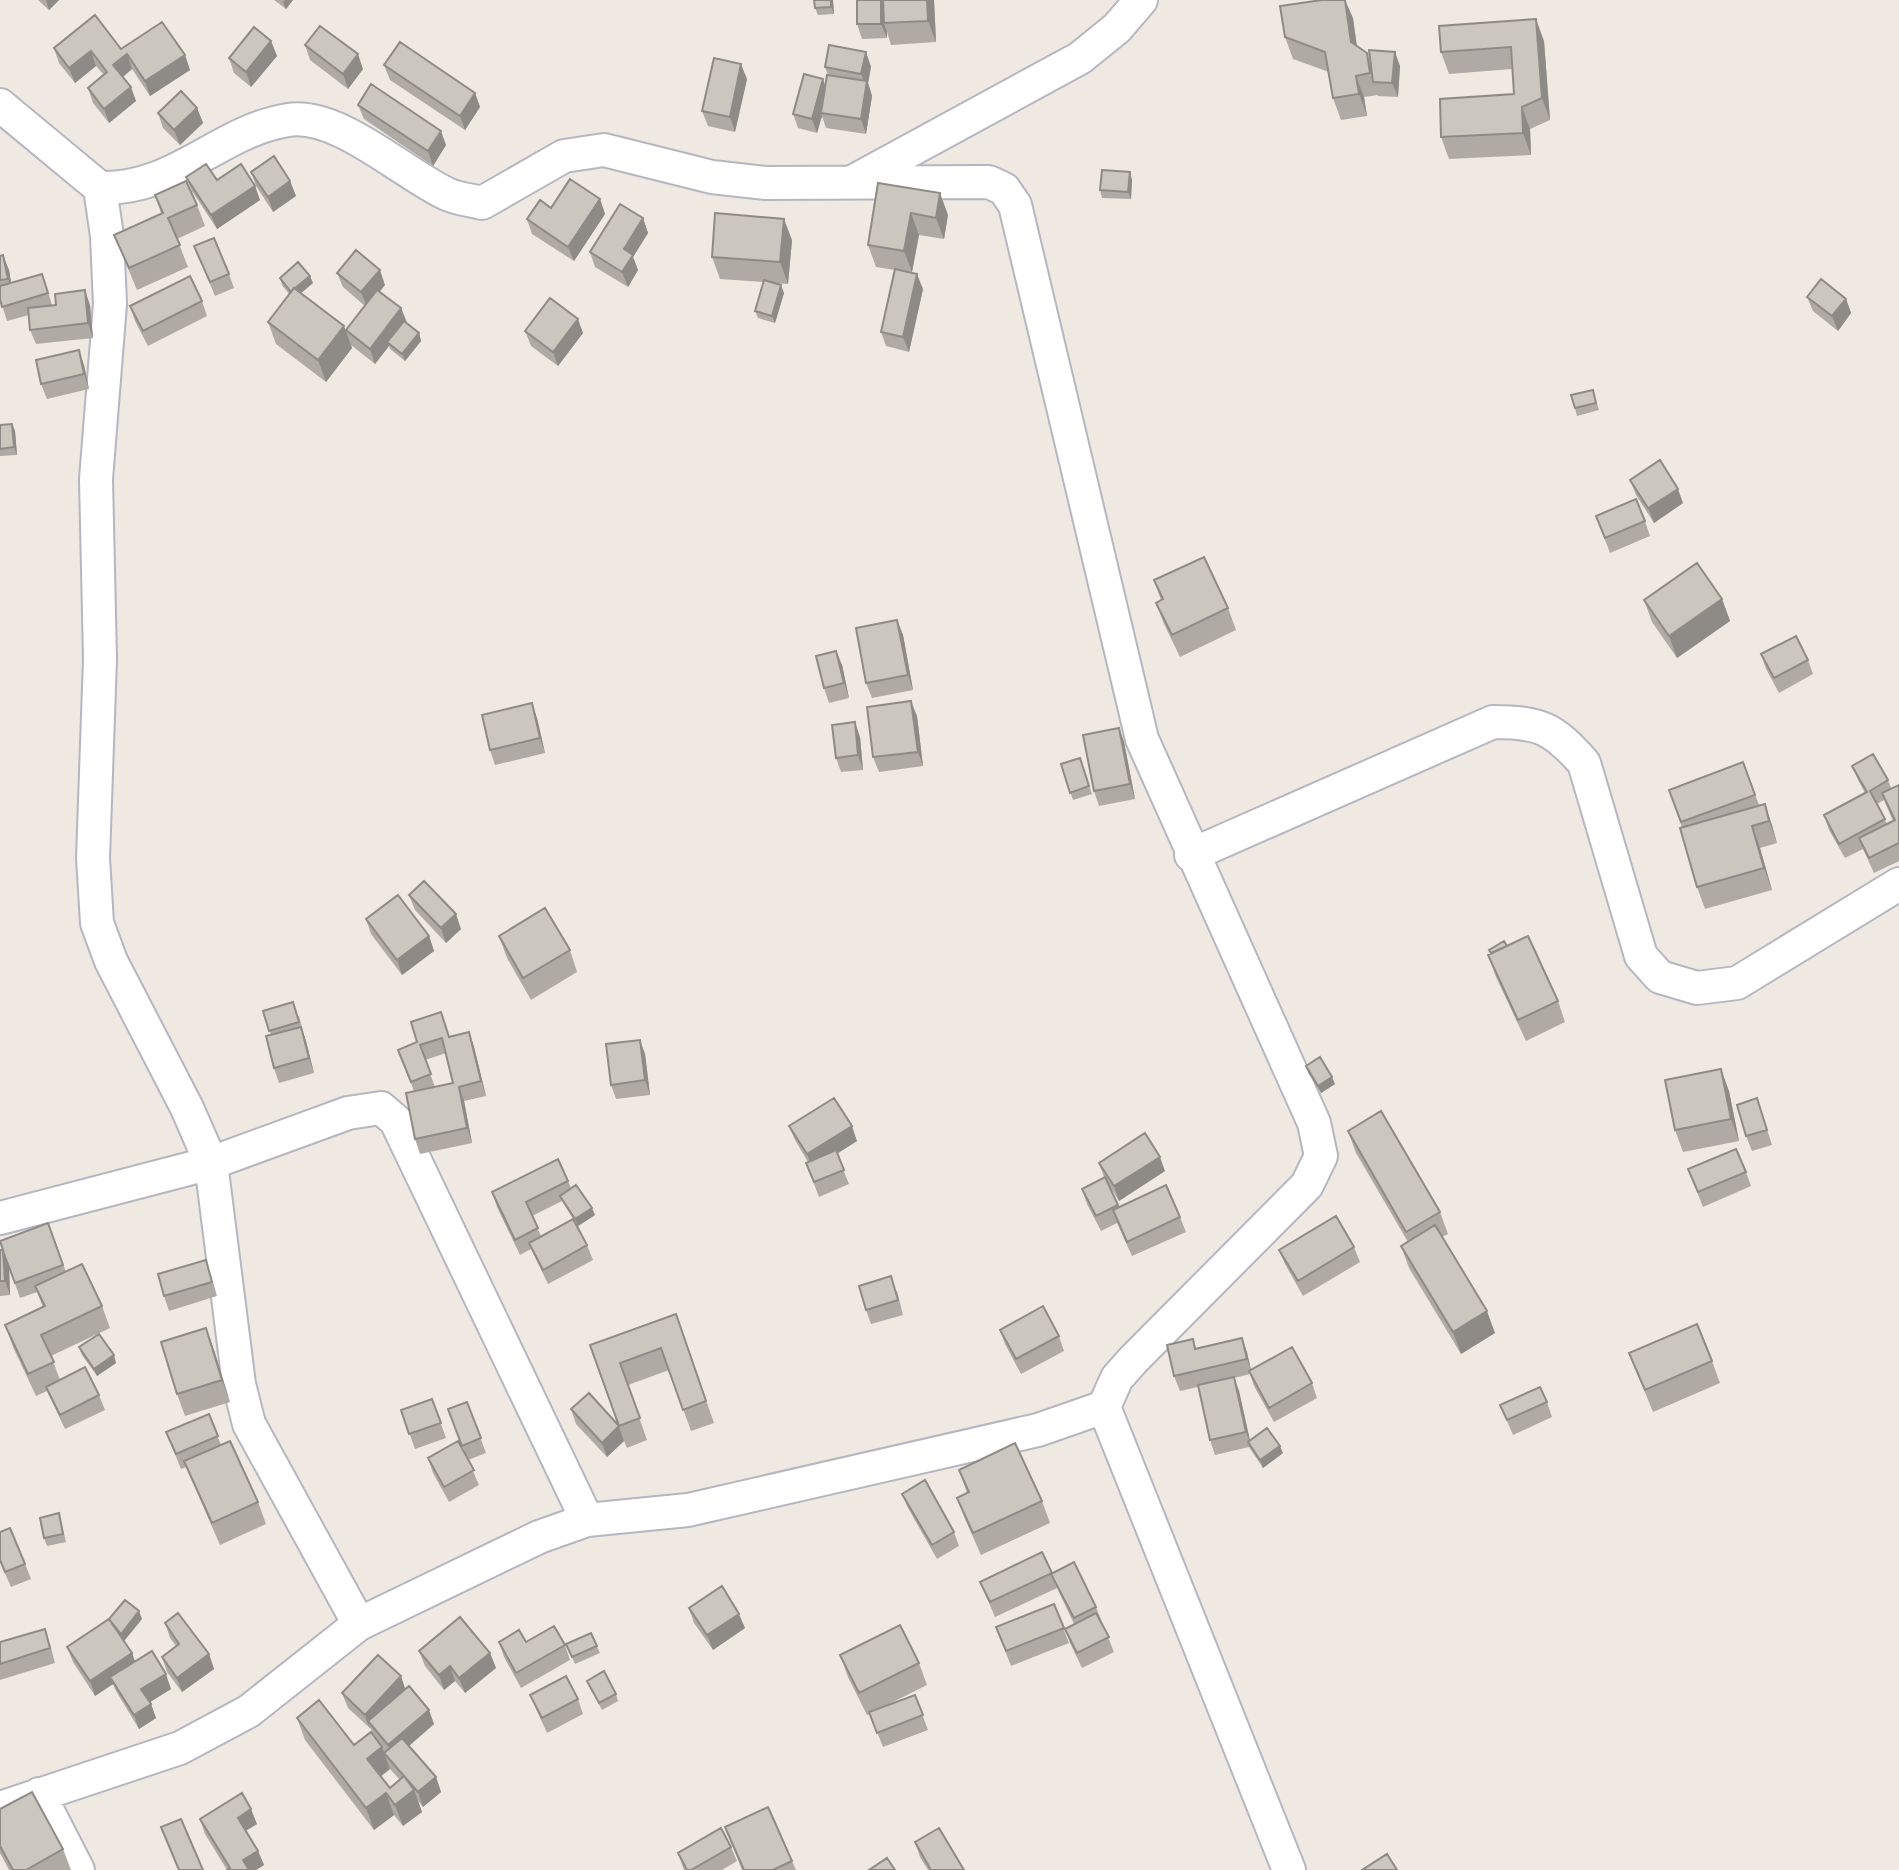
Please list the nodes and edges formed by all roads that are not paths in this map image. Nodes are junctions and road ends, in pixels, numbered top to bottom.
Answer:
1 (1141, 0) edge
2 (0, 105) edge
3 (851, 182) junction
4 (100, 188) junction
5 (1191, 855) junction
6 (1899, 884) edge
7 (211, 1163) junction
8 (0, 1218) edge
9 (1104, 1407) junction
10 (587, 1520) junction
11 (359, 1624) junction
12 (39, 1794) junction
13 (0, 1808) edge
14 (78, 1870) edge
15 (1289, 1870) edge

1 - 3 street
2 - 4 street
3 - 4 street
3 - 5 street
4 - 7 street
5 - 6 street
5 - 9 street
7 - 8 street
7 - 10 street
7 - 11 street
9 - 10 street
9 - 15 street
10 - 11 street
11 - 12 street
12 - 13 street
12 - 14 street

